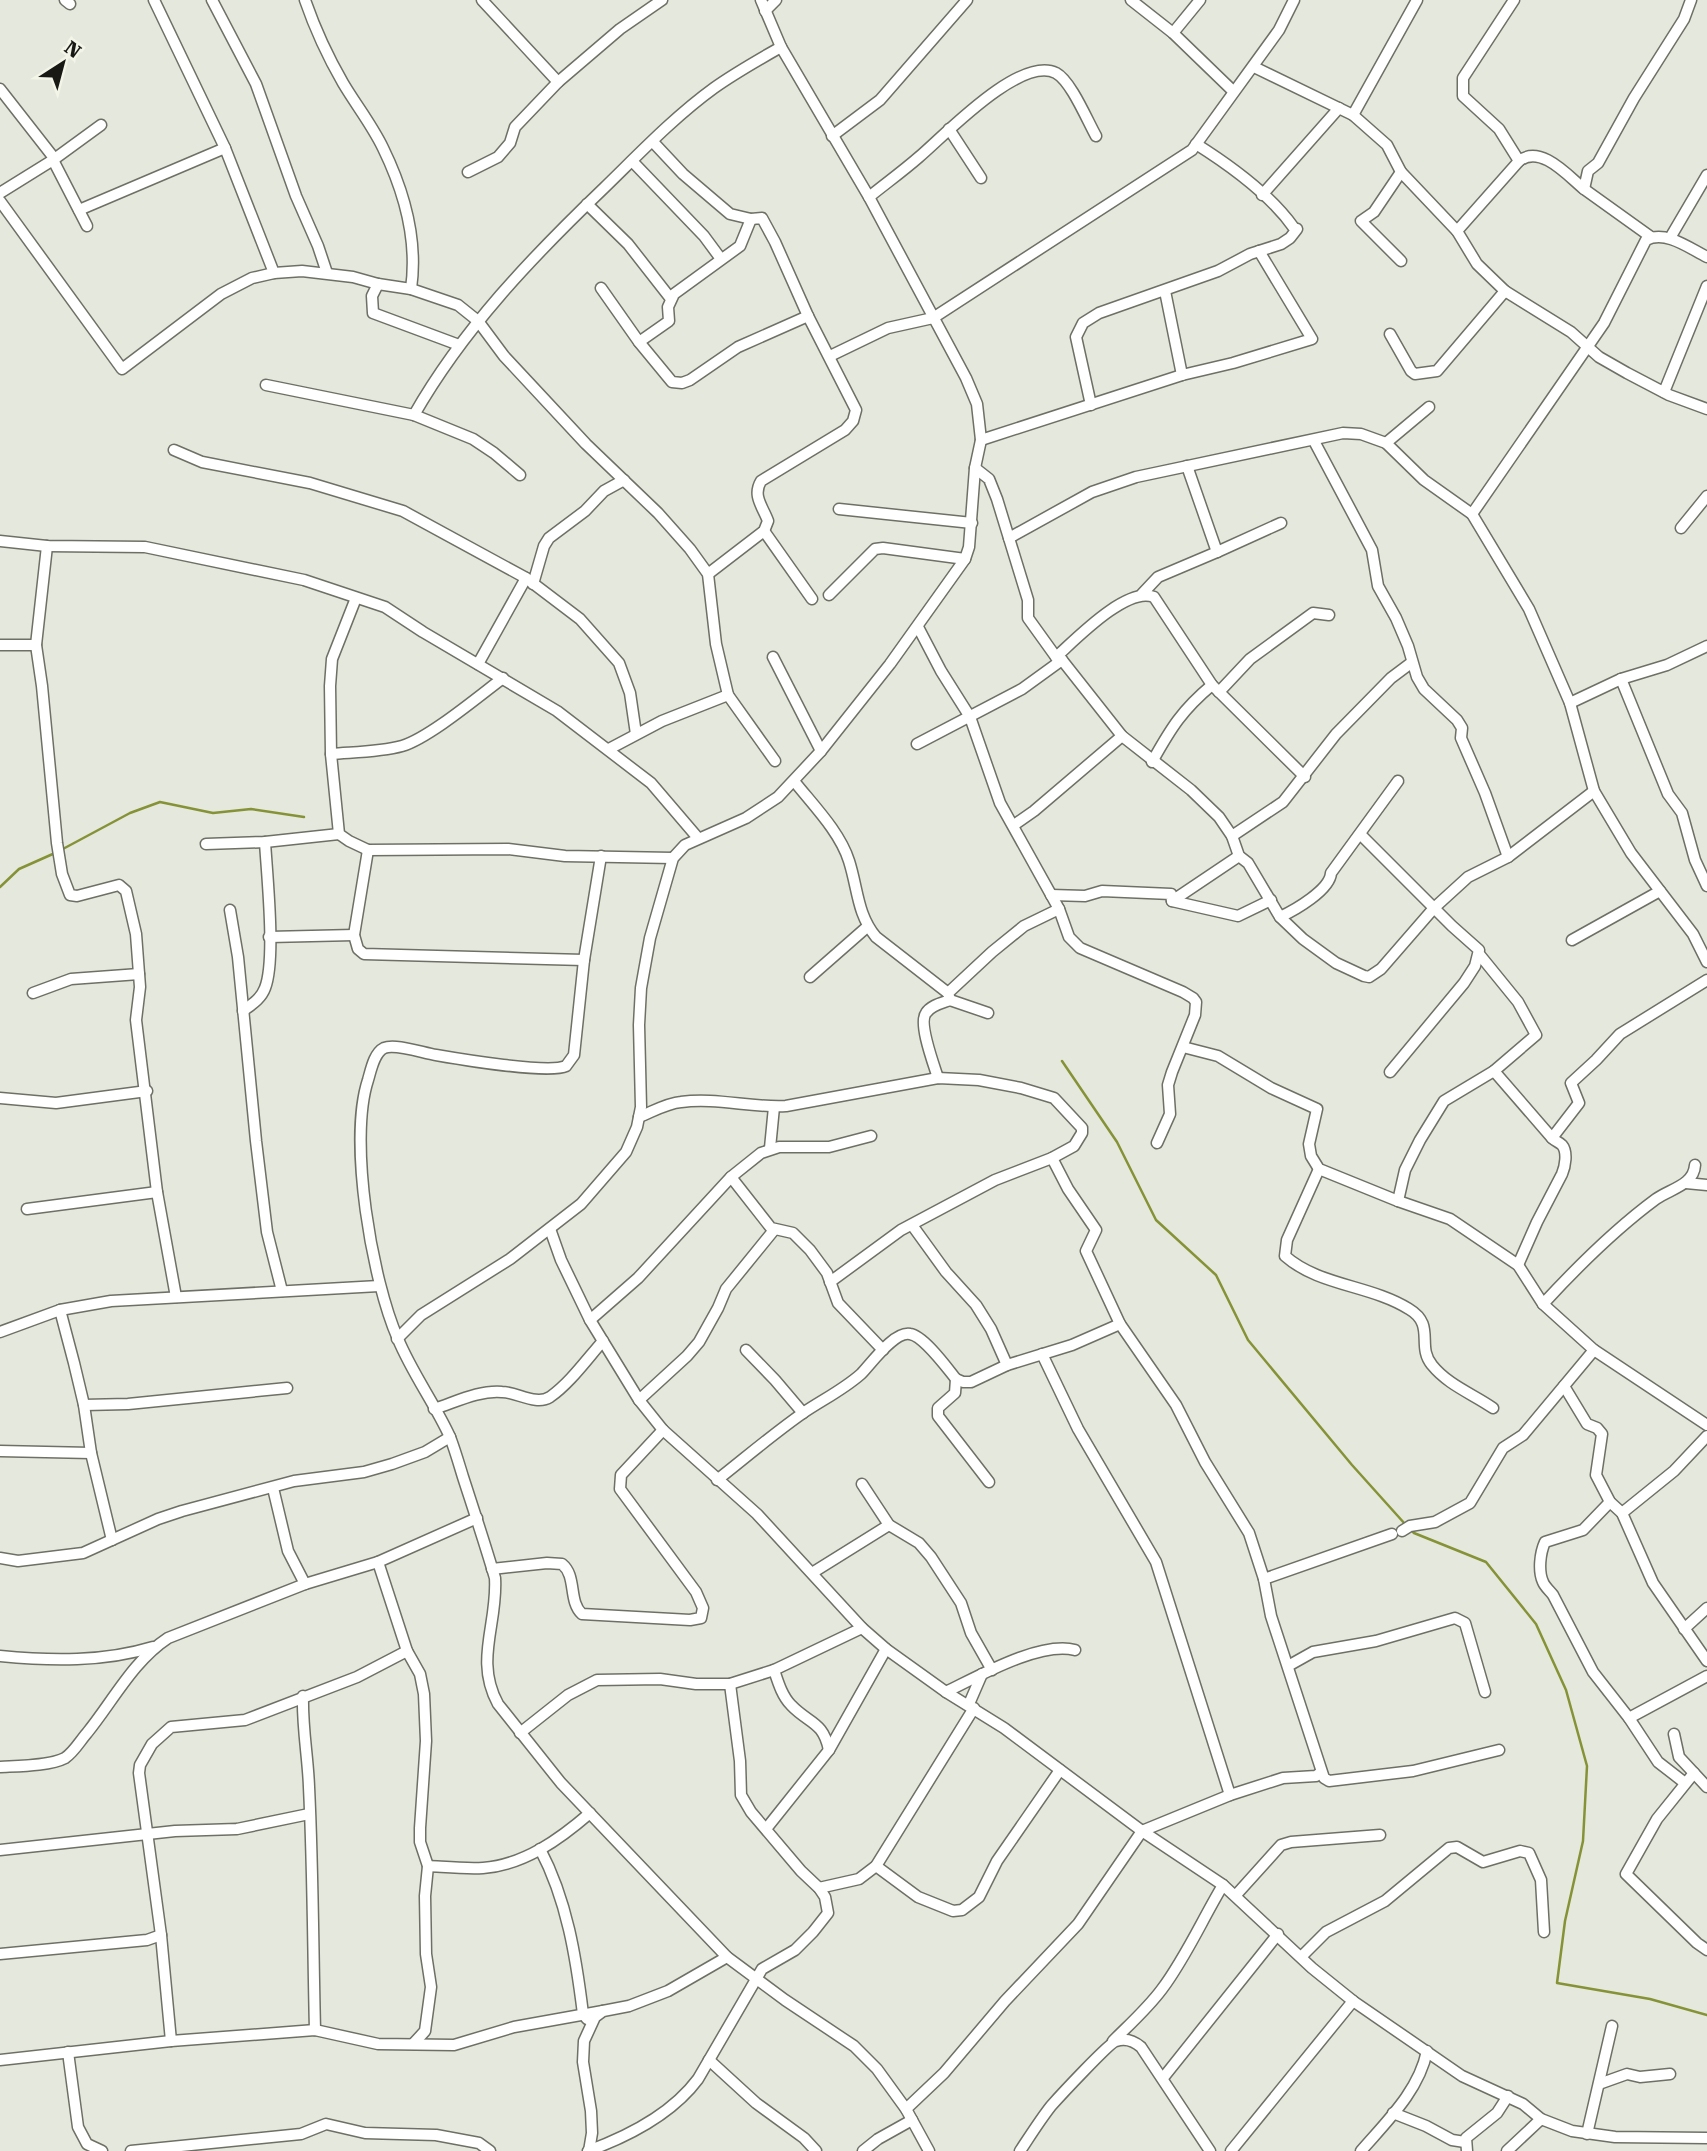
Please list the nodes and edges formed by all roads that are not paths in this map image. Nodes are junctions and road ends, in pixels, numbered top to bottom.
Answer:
1 (154, 0) edge
2 (212, 0) edge
3 (304, 0) edge
4 (482, 0) edge
5 (662, 0) edge
6 (776, 0) edge
7 (967, 0) edge
8 (1132, 0) edge
9 (1200, 0) edge
10 (1294, 0) edge
11 (1417, 0) edge
12 (1514, 0) edge
13 (1691, 0) edge
14 (763, 6) edge
15 (1173, 33) junction
16 (781, 47) junction
17 (1254, 66) junction
18 (558, 82) junction
19 (0, 89) edge
20 (1233, 91) junction
21 (1339, 107) junction
22 (1353, 115) junction
23 (101, 125) dead end
24 (949, 129) junction
25 (832, 136) junction
26 (1096, 136) dead end
27 (653, 142) junction
28 (1196, 144) junction
29 (225, 148) junction
30 (54, 159) junction
31 (632, 161) junction
32 (1520, 161) junction
33 (468, 172) dead end
34 (1401, 172) junction
35 (1707, 175) edge
36 (981, 178) dead end
37 (1584, 189) junction
38 (0, 193) edge
39 (1262, 195) junction
40 (869, 197) junction
41 (0, 201) edge
42 (587, 204) junction
43 (79, 211) junction
44 (751, 219) junction
45 (87, 226) dead end
46 (1457, 231) junction
47 (1651, 237) junction
48 (1670, 238) junction
49 (1259, 251) junction
50 (1707, 257) edge
51 (721, 259) junction
52 (1401, 261) dead end
53 (274, 273) junction
54 (327, 273) junction
55 (378, 284) junction
56 (1707, 286) edge
57 (601, 288) dead end
58 (411, 289) junction
59 (1165, 291) junction
60 (1505, 291) junction
61 (671, 299) junction
62 (808, 316) junction
63 (933, 318) junction
64 (478, 321) junction
65 (1390, 334) dead end
66 (639, 342) junction
67 (459, 345) junction
68 (1588, 346) junction
69 (830, 356) junction
70 (1182, 375) junction
71 (266, 385) dead end
72 (1664, 392) junction
73 (1090, 405) junction
74 (1429, 407) dead end
75 (1707, 409) edge
76 (414, 415) junction
77 (981, 440) junction
78 (1314, 441) junction
79 (1386, 443) junction
80 (174, 450) dead end
81 (1187, 466) junction
82 (975, 468) junction
83 (520, 475) dead end
84 (624, 480) junction
85 (1707, 496) edge
86 (839, 509) dead end
87 (1472, 514) junction
88 (972, 523) junction
89 (1281, 523) dead end
90 (1681, 528) dead end
91 (764, 531) junction
92 (1009, 538) junction
93 (0, 541) edge
94 (47, 546) junction
95 (1217, 552) junction
96 (965, 559) junction
97 (708, 573) junction
98 (530, 581) junction
99 (1142, 594) junction
100 (830, 595) dead end
101 (356, 598) junction
102 (812, 599) dead end
103 (1329, 615) dead end
104 (918, 627) junction
105 (0, 645) edge
106 (36, 645) junction
107 (1707, 646) edge
108 (773, 657) dead end
109 (1059, 658) junction
110 (1411, 663) junction
111 (478, 664) junction
112 (503, 678) junction
113 (1621, 679) junction
114 (1215, 688) junction
115 (728, 695) junction
116 (1570, 703) junction
117 (970, 716) junction
118 (636, 734) junction
119 (1122, 737) junction
120 (917, 744) dead end
121 (608, 749) junction
122 (821, 751) junction
123 (331, 754) junction
124 (775, 761) dead end
125 (1152, 762) junction
126 (1305, 777) junction
127 (794, 781) junction
128 (1398, 781) dead end
129 (1594, 791) junction
130 (1014, 825) junction
131 (339, 834) junction
132 (1360, 834) junction
133 (1231, 836) junction
134 (698, 838) junction
135 (265, 842) junction
136 (206, 844) dead end
137 (368, 850) junction
138 (601, 856) junction
139 (1239, 856) junction
140 (1508, 857) junction
141 (673, 858) junction
142 (1707, 886) edge
143 (1660, 891) junction
144 (1051, 895) junction
145 (1272, 900) junction
146 (1172, 901) junction
147 (1434, 908) junction
148 (1059, 909) junction
149 (230, 910) dead end
150 (1280, 917) junction
151 (867, 926) junction
152 (354, 935) junction
153 (269, 937) junction
154 (1572, 940) dead end
155 (1479, 954) junction
156 (584, 960) junction
157 (1707, 962) edge
158 (139, 974) junction
159 (810, 977) dead end
160 (1707, 980) edge
161 (33, 993) dead end
162 (949, 997) junction
163 (243, 1012) junction
164 (988, 1013) dead end
165 (1183, 1047) junction
166 (1390, 1072) dead end
167 (1494, 1072) junction
168 (938, 1078) junction
169 (147, 1091) junction
170 (0, 1098) edge
171 (774, 1107) junction
172 (639, 1117) junction
173 (871, 1136) dead end
174 (1552, 1139) junction
175 (1157, 1143) dead end
176 (770, 1148) junction
177 (1052, 1158) junction
178 (1695, 1165) dead end
179 (1319, 1168) junction
180 (731, 1177) junction
181 (1686, 1183) junction
182 (1707, 1185) edge
183 (157, 1192) junction
184 (1398, 1201) junction
185 (27, 1209) dead end
186 (912, 1225) junction
187 (550, 1229) junction
188 (774, 1230) junction
189 (1518, 1265) junction
190 (830, 1282) junction
191 (379, 1286) junction
192 (282, 1291) junction
193 (176, 1297) junction
194 (1543, 1304) junction
195 (60, 1310) junction
196 (590, 1320) junction
197 (1120, 1324) junction
198 (0, 1332) edge
199 (397, 1339) junction
200 (603, 1341) junction
201 (746, 1350) dead end
202 (883, 1350) junction
203 (1594, 1350) junction
204 (1042, 1354) junction
205 (1007, 1365) junction
206 (956, 1378) junction
207 (1564, 1386) junction
208 (287, 1388) dead end
209 (639, 1400) junction
210 (84, 1405) junction
211 (1493, 1408) dead end
212 (434, 1409) junction
213 (803, 1413) junction
214 (1707, 1425) edge
215 (663, 1430) junction
216 (1707, 1436) edge
217 (450, 1437) junction
218 (0, 1451) edge
219 (91, 1453) junction
220 (717, 1480) junction
221 (989, 1482) dead end
222 (862, 1484) dead end
223 (273, 1488) junction
224 (1609, 1502) junction
225 (1622, 1513) junction
226 (477, 1518) junction
227 (889, 1525) junction
228 (112, 1539) junction
229 (0, 1558) edge
230 (378, 1562) junction
231 (492, 1569) junction
232 (812, 1573) junction
233 (1264, 1579) junction
234 (305, 1584) junction
235 (1707, 1608) edge
236 (862, 1628) junction
237 (1684, 1629) junction
238 (155, 1646) junction
239 (886, 1649) junction
240 (1075, 1650) dead end
241 (407, 1651) junction
242 (0, 1656) edge
243 (1707, 1661) edge
244 (1288, 1666) junction
245 (774, 1670) junction
246 (987, 1672) junction
247 (1707, 1676) edge
248 (730, 1684) junction
249 (946, 1692) junction
250 (1485, 1692) dead end
251 (303, 1696) junction
252 (972, 1706) junction
253 (1629, 1718) junction
254 (520, 1733) junction
255 (1674, 1734) dead end
256 (1499, 1750) dead end
257 (829, 1751) junction
258 (0, 1768) edge
259 (1060, 1770) junction
260 (1320, 1773) junction
261 (1694, 1773) junction
262 (1685, 1783) junction
263 (1707, 1787) edge
264 (1230, 1795) junction
265 (590, 1813) junction
266 (309, 1814) junction
267 (766, 1829) junction
268 (1142, 1831) junction
269 (147, 1835) junction
270 (1380, 1835) dead end
271 (540, 1849) junction
272 (0, 1850) edge
273 (428, 1866) junction
274 (876, 1866) junction
275 (1223, 1885) junction
276 (819, 1888) junction
277 (1236, 1895) junction
278 (1544, 1932) dead end
279 (1278, 1934) junction
280 (161, 1935) junction
281 (1707, 1950) edge
282 (0, 1954) edge
283 (727, 1956) junction
284 (1301, 1957) junction
285 (757, 1979) junction
286 (1353, 2001) junction
287 (603, 2011) junction
288 (583, 2014) junction
289 (590, 2025) junction
290 (1612, 2026) dead end
291 (315, 2030) junction
292 (425, 2031) junction
293 (171, 2041) junction
294 (1113, 2041) junction
295 (414, 2043) junction
296 (434, 2045) junction
297 (1427, 2051) junction
298 (68, 2052) junction
299 (0, 2060) edge
300 (709, 2060) junction
301 (1670, 2074) dead end
302 (1163, 2078) junction
303 (1599, 2084) junction
304 (1508, 2096) junction
305 (906, 2109) junction
306 (1394, 2113) junction
307 (1541, 2119) junction
308 (912, 2120) junction
309 (1587, 2134) junction
310 (1707, 2138) edge
311 (87, 2147) edge
312 (1466, 2147) edge
313 (186, 2149) edge
314 (102, 2151) edge
315 (131, 2151) edge
316 (490, 2151) edge
317 (589, 2151) edge
318 (816, 2151) edge
319 (863, 2151) edge
320 (929, 2151) edge
321 (1020, 2151) edge
322 (1210, 2151) edge
323 (1230, 2151) edge
324 (1361, 2151) edge
325 (1507, 2151) edge

1 - 29 street
2 - 54 street
3 - 58 street
4 - 18 street
5 - 18 street
6 - 14 street
7 - 25 street
8 - 15 street
9 - 15 street
10 - 17 street
11 - 22 street
12 - 32 street
13 - 37 street
14 - 16 street
15 - 20 street
16 - 25 street
16 - 27 street
17 - 20 street
17 - 21 street
18 - 33 street
19 - 30 street
20 - 28 street
21 - 22 street
21 - 39 street
22 - 34 street
23 - 30 street
24 - 26 street
24 - 36 street
24 - 40 street
25 - 40 street
27 - 31 street
27 - 44 street
28 - 39 street
28 - 63 street
29 - 43 street
29 - 53 street
30 - 38 street
30 - 43 street
31 - 42 street
31 - 51 street
32 - 37 street
32 - 46 street
34 - 46 street
34 - 52 street
35 - 48 street
37 - 47 street
39 - 49 street
40 - 63 street
41 - 53 street
42 - 61 street
42 - 64 street
43 - 45 street
44 - 51 street
44 - 62 street
46 - 60 street
47 - 48 street
47 - 68 street
48 - 50 street
49 - 59 street
49 - 70 street
51 - 61 street
53 - 54 street
54 - 55 street
55 - 58 street
55 - 67 street
56 - 72 street
57 - 66 street
58 - 64 street
59 - 70 street
59 - 73 street
60 - 65 street
60 - 68 street
61 - 66 street
62 - 66 street
62 - 69 street
63 - 69 street
63 - 77 street
64 - 67 street
64 - 84 street
67 - 76 street
68 - 72 street
68 - 87 street
69 - 91 street
70 - 73 street
71 - 76 street
72 - 75 street
73 - 77 street
74 - 79 street
76 - 83 street
77 - 82 street
78 - 79 street
78 - 81 street
78 - 110 street
79 - 87 street
80 - 98 street
81 - 92 street
81 - 95 street
82 - 88 street
82 - 92 street
84 - 97 street
84 - 98 street
85 - 90 street
86 - 88 street
87 - 116 street
88 - 96 street
89 - 95 street
91 - 97 street
91 - 102 street
92 - 109 street
93 - 94 street
94 - 101 street
94 - 106 street
95 - 99 street
96 - 100 street
96 - 104 street
97 - 115 street
98 - 111 street
98 - 118 street
99 - 109 street
99 - 114 street
101 - 111 street
101 - 123 street
103 - 114 street
104 - 117 street
104 - 122 street
105 - 106 street
106 - 158 street
107 - 113 street
108 - 122 street
109 - 117 street
109 - 119 street
110 - 126 street
110 - 140 street
111 - 112 street
112 - 121 street
112 - 123 street
113 - 116 street
113 - 142 street
114 - 125 street
114 - 126 street
115 - 118 street
115 - 124 street
116 - 129 street
117 - 120 street
117 - 130 street
118 - 121 street
119 - 125 street
119 - 130 street
121 - 134 street
122 - 127 street
123 - 131 street
125 - 133 street
126 - 133 street
127 - 134 street
127 - 151 street
128 - 132 street
129 - 140 street
129 - 143 street
130 - 144 street
131 - 135 street
131 - 137 street
132 - 147 street
132 - 150 street
133 - 139 street
134 - 141 street
135 - 136 street
135 - 153 street
137 - 138 street
137 - 152 street
138 - 141 street
138 - 156 street
139 - 145 street
139 - 146 street
140 - 147 street
141 - 172 street
143 - 154 street
143 - 157 street
144 - 146 street
144 - 148 street
145 - 146 street
145 - 150 street
147 - 150 street
147 - 155 street
148 - 162 street
148 - 165 street
149 - 163 street
151 - 159 street
151 - 162 street
152 - 153 street
152 - 156 street
153 - 163 street
155 - 166 street
155 - 167 street
156 - 191 street
158 - 161 street
158 - 169 street
160 - 174 street
162 - 164 street
162 - 168 street
163 - 192 street
165 - 175 street
165 - 179 street
167 - 174 street
167 - 184 street
168 - 171 street
168 - 177 street
169 - 170 street
169 - 183 street
171 - 172 street
171 - 176 street
172 - 187 street
173 - 176 street
174 - 189 street
176 - 180 street
177 - 186 street
177 - 197 street
178 - 181 street
179 - 184 street
179 - 211 street
180 - 188 street
180 - 196 street
181 - 182 street
181 - 194 street
183 - 185 street
183 - 193 street
184 - 189 street
186 - 190 street
186 - 205 street
187 - 196 street
187 - 199 street
188 - 190 street
188 - 209 street
189 - 194 street
190 - 202 street
191 - 192 street
191 - 199 street
192 - 193 street
193 - 195 street
194 - 203 street
195 - 198 street
195 - 210 street
196 - 200 street
197 - 204 street
197 - 233 street
199 - 212 street
200 - 209 street
200 - 212 street
201 - 213 street
202 - 206 street
202 - 213 street
203 - 207 street
203 - 214 street
204 - 205 street
204 - 264 street
205 - 206 street
206 - 221 street
207 - 224 street
207 - 233 street
208 - 210 street
209 - 215 street
210 - 219 street
212 - 217 street
213 - 220 street
215 - 220 street
215 - 231 street
216 - 225 street
217 - 223 street
217 - 226 street
218 - 219 street
219 - 228 street
220 - 232 street
222 - 227 street
223 - 228 street
223 - 234 street
224 - 225 street
224 - 253 street
225 - 237 street
226 - 230 street
226 - 231 street
227 - 232 street
227 - 246 street
228 - 229 street
230 - 234 street
230 - 241 street
231 - 254 street
232 - 236 street
233 - 244 street
234 - 238 street
235 - 237 street
236 - 239 street
236 - 245 street
237 - 243 street
238 - 242 street
238 - 258 street
239 - 249 street
239 - 257 street
240 - 246 street
241 - 251 street
241 - 273 street
244 - 250 street
244 - 260 street
245 - 248 street
245 - 257 street
246 - 249 street
246 - 252 street
247 - 253 street
248 - 254 street
248 - 267 street
249 - 252 street
251 - 266 street
251 - 269 street
252 - 259 street
252 - 274 street
253 - 262 street
254 - 265 street
255 - 261 street
256 - 260 street
257 - 267 street
259 - 268 street
259 - 274 street
260 - 264 street
261 - 262 street
261 - 263 street
262 - 281 street
264 - 268 street
265 - 271 street
265 - 283 street
266 - 269 street
266 - 291 street
267 - 276 street
268 - 275 street
268 - 305 street
269 - 272 street
269 - 280 street
270 - 277 street
271 - 273 street
271 - 288 street
273 - 292 street
274 - 276 street
275 - 277 street
275 - 294 street
276 - 285 street
277 - 279 street
278 - 284 street
279 - 284 street
279 - 302 street
280 - 282 street
280 - 293 street
283 - 285 street
283 - 287 street
284 - 286 street
285 - 300 street
285 - 305 street
286 - 297 street
286 - 323 street
287 - 288 street
287 - 289 street
288 - 289 street
288 - 296 street
289 - 317 street
290 - 303 street
291 - 293 street
291 - 295 street
292 - 295 street
292 - 296 street
293 - 298 street
294 - 302 street
294 - 321 street
295 - 296 street
297 - 304 street
297 - 306 street
298 - 299 street
298 - 311 street
300 - 317 street
300 - 318 street
301 - 303 street
302 - 322 street
303 - 309 street
304 - 307 street
304 - 312 street
305 - 308 street
306 - 312 street
306 - 324 street
307 - 309 street
307 - 325 street
308 - 319 street
308 - 320 street
309 - 310 street
311 - 314 street
313 - 315 street
313 - 316 street

